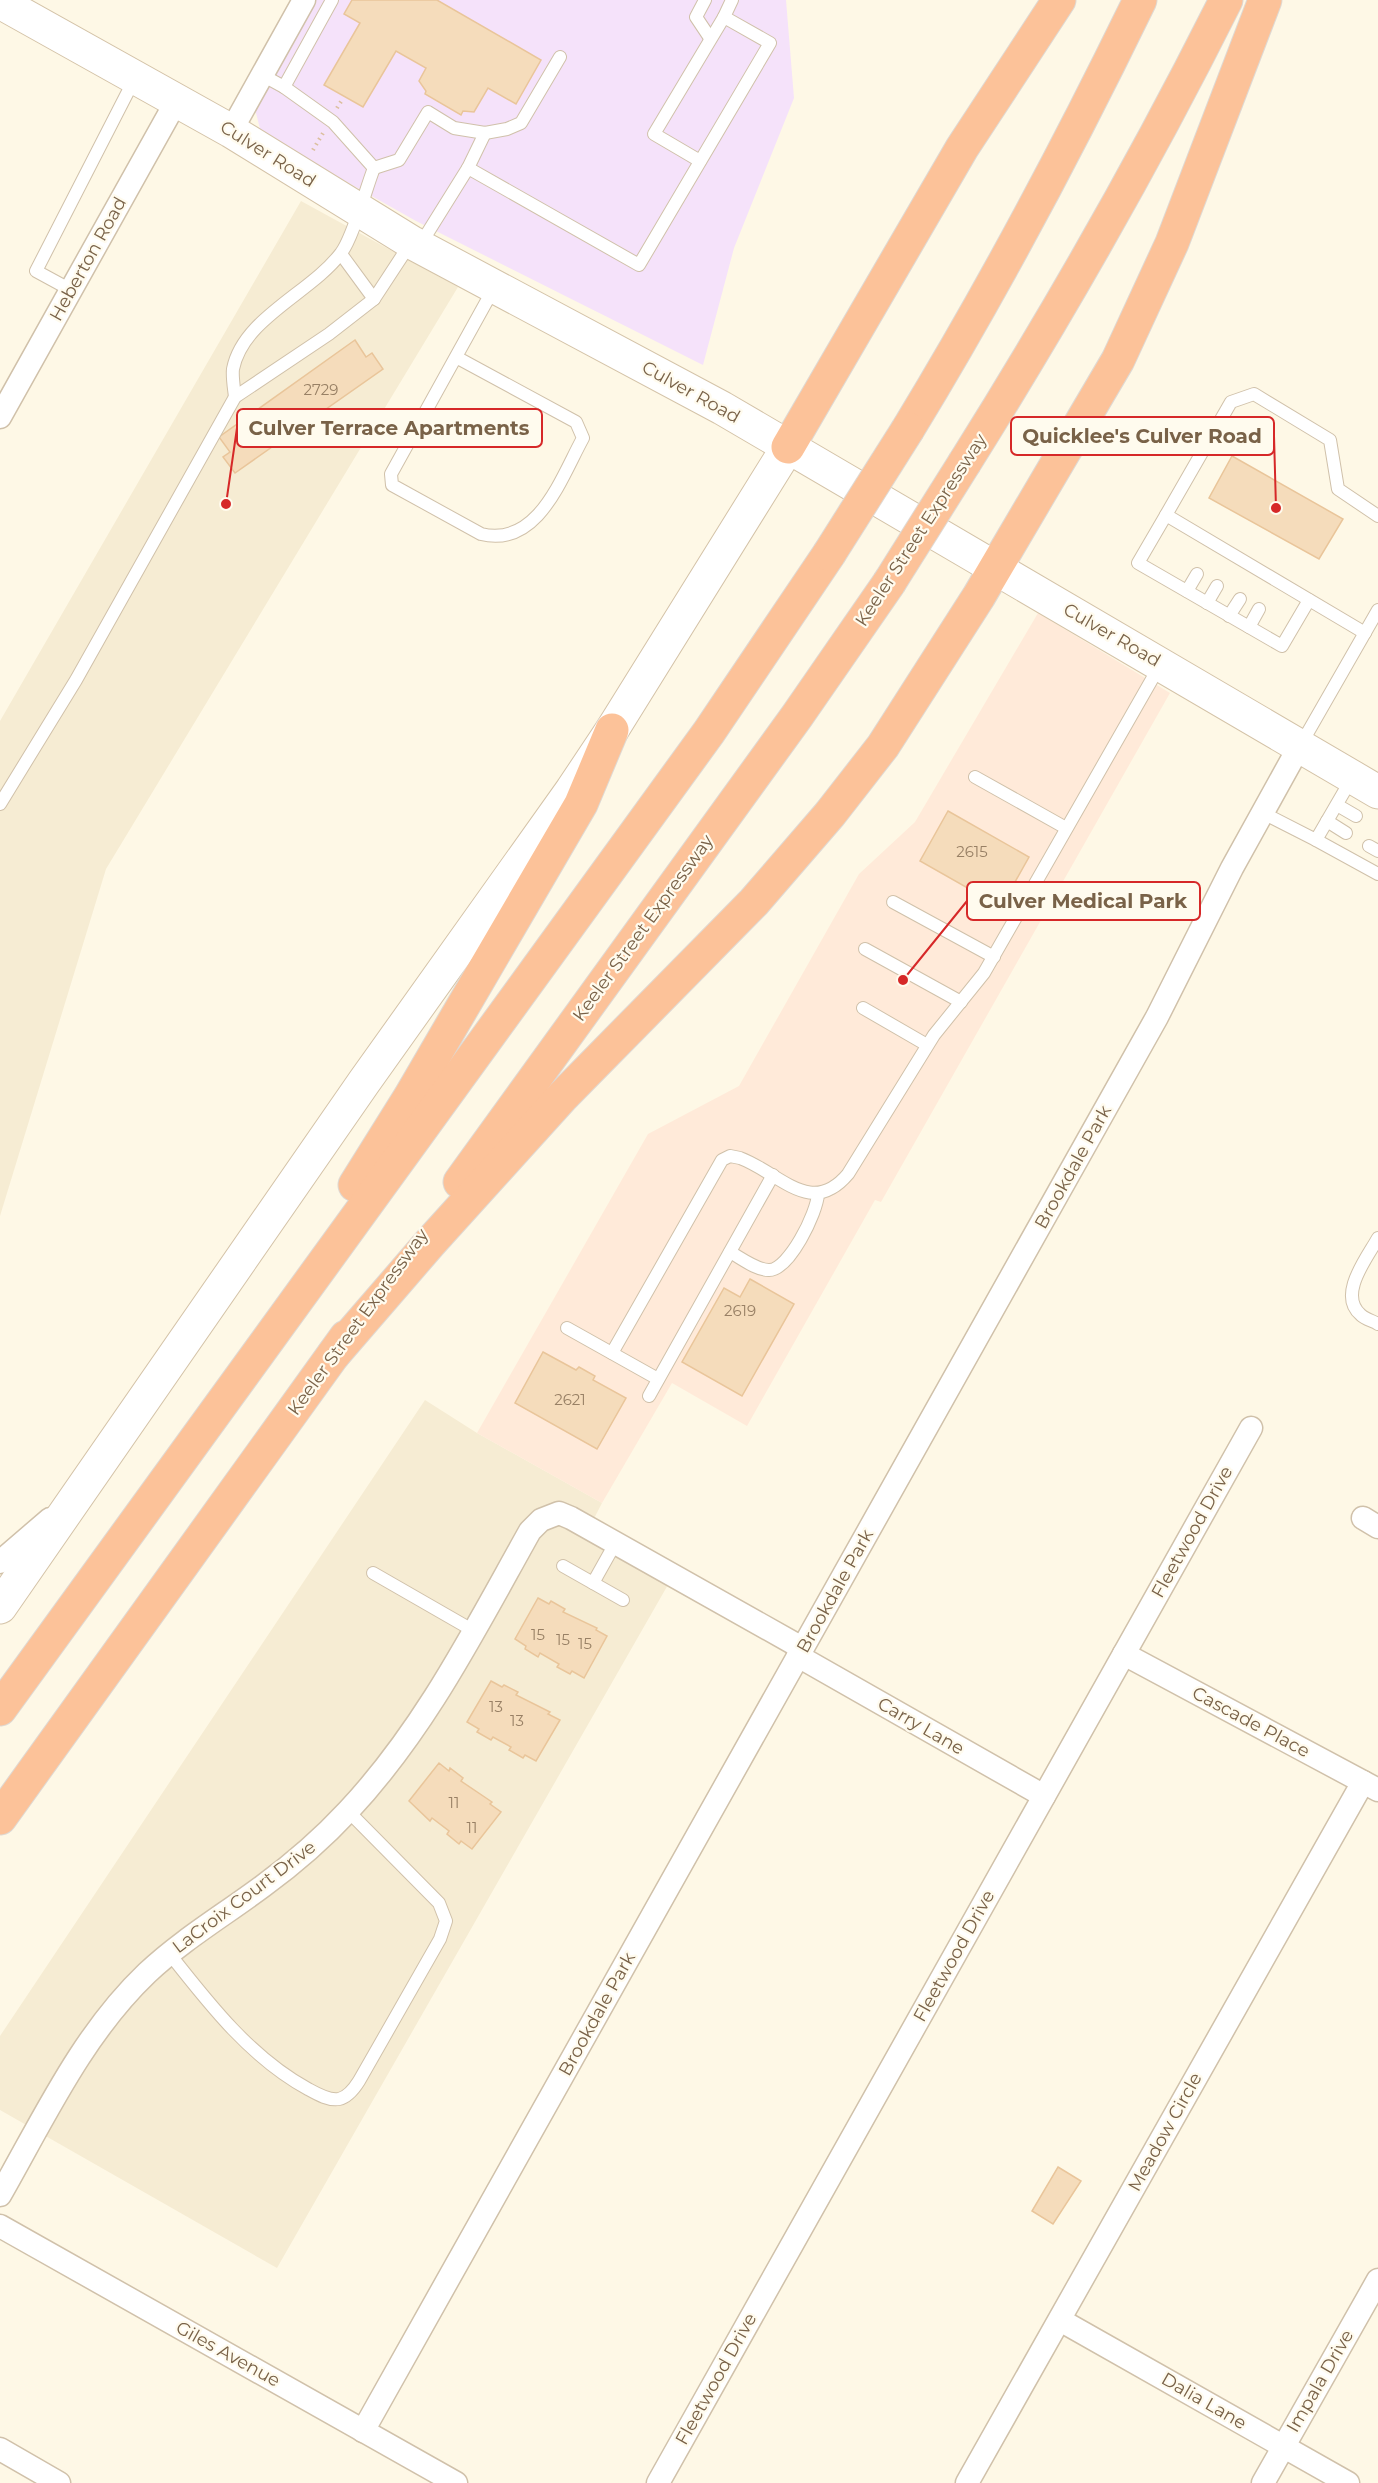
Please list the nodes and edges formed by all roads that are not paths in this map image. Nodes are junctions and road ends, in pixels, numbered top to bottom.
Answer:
1 (304, 0) edge
2 (332, 0) edge
3 (705, 0) edge
4 (732, 0) edge
5 (1059, 0) edge
6 (1140, 0) edge
7 (1226, 0) edge
8 (1265, 0) edge
9 (0, 2) edge
10 (724, 17) junction
11 (710, 39) junction
12 (560, 57) dead end
13 (262, 75) junction
14 (135, 77) junction
15 (284, 87) junction
16 (177, 100) junction
17 (231, 131) junction
18 (485, 133) junction
19 (700, 161) junction
20 (374, 168) junction
21 (468, 168) junction
22 (358, 211) junction
23 (416, 244) junction
24 (340, 254) junction
25 (495, 287) junction
26 (71, 290) junction
27 (374, 299) junction
28 (456, 357) junction
29 (235, 397) junction
30 (0, 417) edge
31 (788, 447) junction
32 (1166, 515) junction
33 (1378, 516) edge
34 (996, 567) junction
35 (1197, 574) dead end
36 (1217, 586) dead end
37 (1187, 591) junction
38 (1240, 599) dead end
39 (1309, 600) junction
40 (1207, 603) junction
41 (1259, 609) dead end
42 (1378, 610) edge
43 (1229, 616) junction
44 (1249, 627) junction
45 (1365, 633) junction
46 (1161, 663) junction
47 (612, 730) junction
48 (1299, 747) junction
49 (975, 777) dead end
50 (1365, 784) edge
51 (0, 804) edge
52 (1337, 805) junction
53 (1263, 813) junction
54 (1356, 816) dead end
55 (1327, 821) junction
56 (1066, 828) junction
57 (1346, 832) dead end
58 (1316, 840) junction
59 (1378, 874) edge
60 (893, 902) dead end
61 (865, 949) dead end
62 (994, 957) junction
63 (961, 1002) junction
64 (862, 1008) dead end
65 (927, 1045) junction
66 (773, 1175) junction
67 (818, 1194) junction
68 (1378, 1238) edge
69 (730, 1252) junction
70 (1378, 1324) edge
71 (567, 1328) dead end
72 (612, 1353) junction
73 (334, 1354) junction
74 (658, 1379) junction
75 (649, 1396) dead end
76 (1251, 1428) dead end
77 (183, 1456) junction
78 (78, 1494) junction
79 (616, 1542) junction
80 (0, 1562) edge
81 (563, 1566) dead end
82 (373, 1573) dead end
83 (593, 1583) junction
84 (622, 1599) dead end
85 (0, 1607) edge
86 (474, 1631) junction
87 (800, 1652) junction
88 (1124, 1654) junction
89 (0, 1709) edge
90 (1370, 1786) edge
91 (1044, 1796) junction
92 (348, 1811) junction
93 (0, 1818) edge
94 (169, 1953) junction
95 (0, 2195) edge
96 (0, 2226) edge
97 (1378, 2280) edge
98 (1060, 2319) junction
99 (363, 2431) junction
100 (1283, 2446) junction
101 (0, 2449) edge
102 (59, 2483) edge
103 (456, 2483) edge
104 (658, 2483) edge
105 (967, 2483) edge
106 (1263, 2483) edge
107 (1348, 2483) edge

1 - 13 street
2 - 15 lane
3 - 11 lane
4 - 10 lane
5 - 31 highway
6 - 77 highway, bridge
7 - 73 highway, Keeler Street Expressway, bridge
8 - 34 highway
9 - 14 main road, Culver Road
10 - 11 lane
10 - 19 lane
11 - 19 lane
12 - 18 lane
13 - 15 lane
13 - 17 street
14 - 16 main road, Culver Road
14 - 26 lane
15 - 20 lane
16 - 17 main road, Culver Road
16 - 26 street, Heberton Road
17 - 22 main road, Culver Road
18 - 20 lane
18 - 21 lane
19 - 21 lane
20 - 22 lane
21 - 23 lane
22 - 23 main road, Culver Road
22 - 24 lane
23 - 25 main road, Culver Road
23 - 27 lane
24 - 27 lane
24 - 29 lane
25 - 28 lane
25 - 31 main road, Culver Road
26 - 30 street, Heberton Road
27 - 29 lane
28 - 28 lane
29 - 51 lane
31 - 34 main road, Culver Road
31 - 47 main road
32 - 33 lane
32 - 37 lane
32 - 39 lane
34 - 46 main road, Culver Road
34 - 73 highway
35 - 37 lane
36 - 40 lane
37 - 40 lane
38 - 43 lane
39 - 44 lane
39 - 45 lane
40 - 43 lane
41 - 44 lane
42 - 45 lane
43 - 44 lane
45 - 48 lane
46 - 48 main road, Culver Road
46 - 56 lane
47 - 77 highway
47 - 78 main road
48 - 50 main road, Culver Road
48 - 53 street, Brookdale Park
49 - 56 lane
50 - 52 lane
52 - 54 lane
52 - 55 lane
53 - 58 lane
53 - 87 street, Brookdale Park
55 - 57 lane
55 - 58 lane
56 - 62 lane
58 - 59 lane
60 - 62 lane
61 - 63 lane
62 - 63 lane
63 - 65 lane
64 - 65 lane
65 - 67 lane
66 - 67 lane
66 - 69 lane
66 - 72 lane
67 - 69 lane
68 - 70 lane
69 - 74 lane
71 - 72 lane
72 - 74 lane
73 - 93 highway, Keeler Street Expressway
74 - 75 lane
76 - 88 street, Fleetwood Drive
77 - 89 highway
78 - 80 street
78 - 85 main road
79 - 83 lane
79 - 86 street, LaCroix Court Drive
79 - 87 street, Carry Lane
81 - 83 lane
82 - 86 lane
83 - 84 lane
86 - 92 street, LaCroix Court Drive
87 - 91 street, Carry Lane
87 - 99 street, Brookdale Park
88 - 90 street, Cascade Place
88 - 91 street, Fleetwood Drive
90 - 98 street, Meadow Circle
91 - 104 street, Fleetwood Drive
92 - 94 street, LaCroix Court Drive
92 - 94 lane
94 - 95 street, LaCroix Court Drive
96 - 99 street, Giles Avenue
97 - 100 street, Impala Drive
98 - 100 street, Dalia Lane
98 - 105 street, Meadow Circle
99 - 103 street, Giles Avenue
100 - 106 street, Impala Drive
100 - 107 street, Dalia Lane
101 - 102 street

